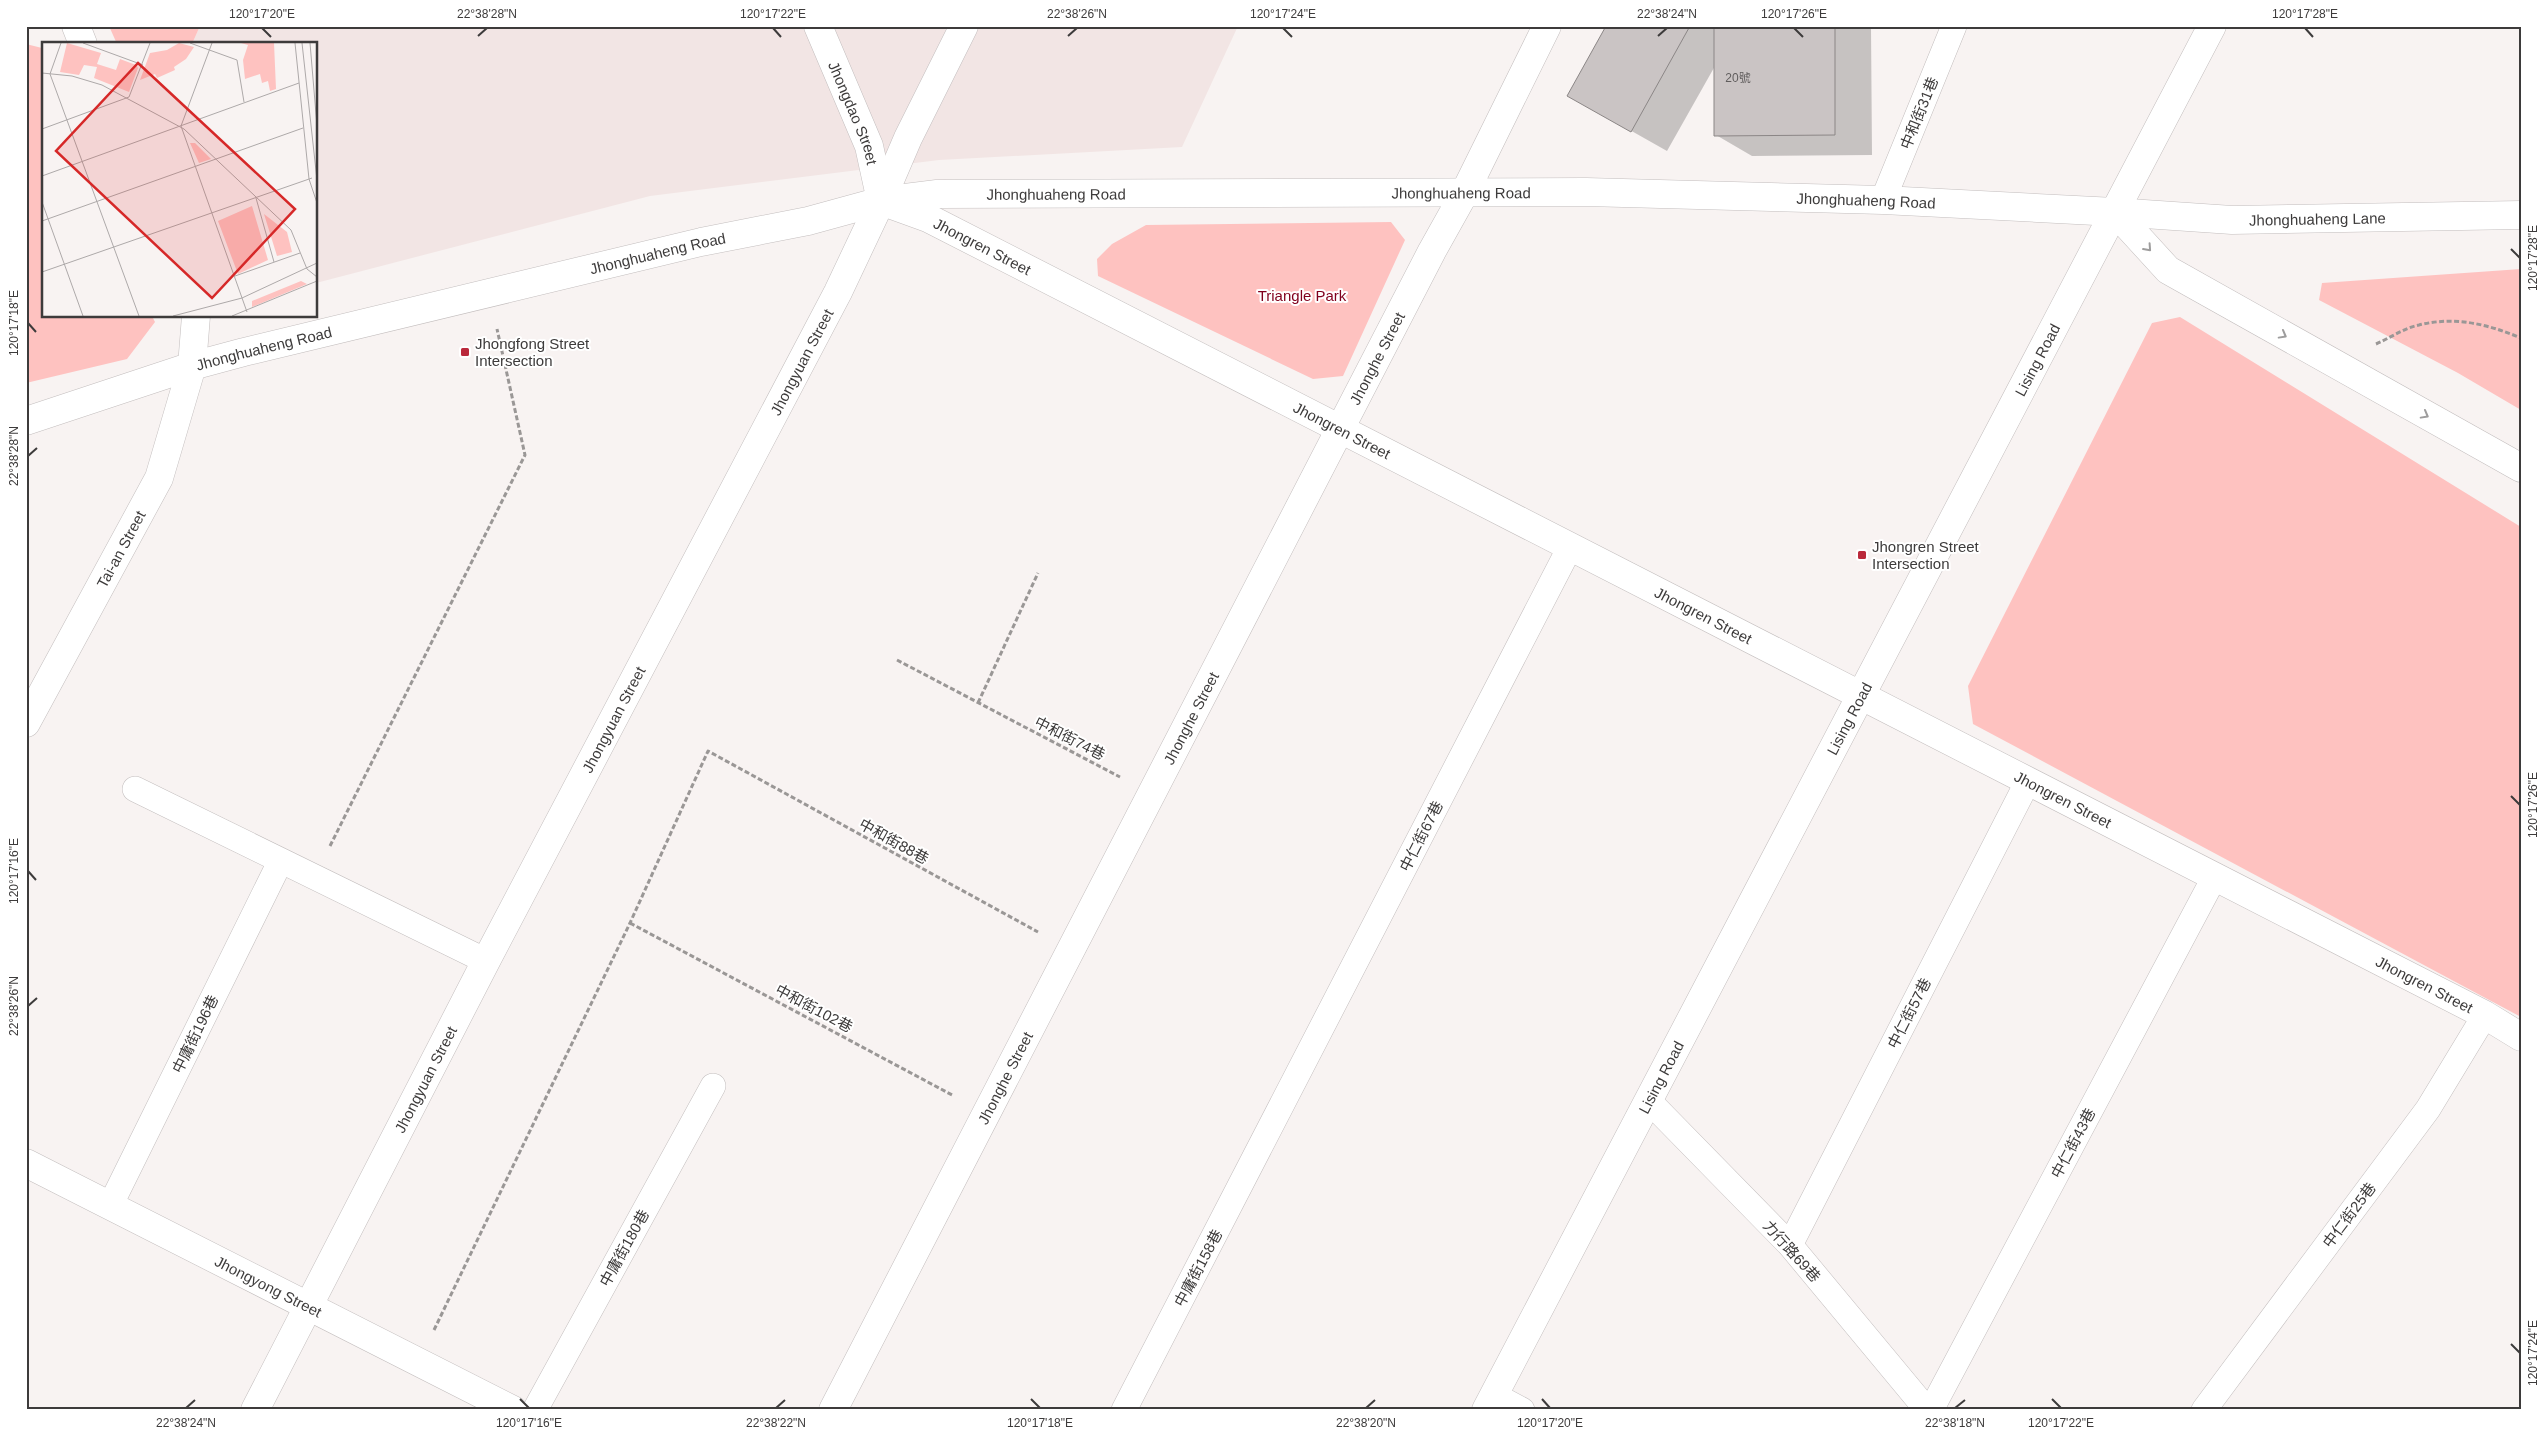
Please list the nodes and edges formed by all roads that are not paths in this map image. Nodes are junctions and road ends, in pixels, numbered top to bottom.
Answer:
1 (76, 26) edge
2 (818, 26) edge
3 (964, 26) edge
4 (1547, 26) edge
5 (1954, 26) edge
6 (2212, 26) edge
7 (82, 42) edge
8 (1465, 192) junction
9 (1883, 200) junction
10 (881, 202) junction
11 (2115, 212) junction
12 (2521, 215) edge
13 (196, 318) edge
14 (192, 366) junction
15 (26, 421) edge
16 (1340, 429) junction
17 (2521, 468) edge
18 (1570, 547) junction
19 (1861, 696) junction
20 (26, 724) edge
21 (2028, 781) junction
22 (135, 789) dead end
23 (280, 862) junction
24 (2214, 876) junction
25 (486, 961) junction
26 (2485, 1015) junction
27 (2521, 1037) edge
28 (713, 1086) dead end
29 (1648, 1101) junction
30 (1272, 1126) joint
31 (26, 1163) edge
32 (110, 1206) junction
33 (1790, 1246) junction
34 (308, 1306) junction
35 (1490, 1402) edge
36 (255, 1410) edge
37 (513, 1410) edge
38 (536, 1410) edge
39 (834, 1410) edge
40 (1124, 1410) edge
41 (1522, 1410) edge
42 (1927, 1410) edge
43 (1931, 1410) edge
44 (2204, 1410) edge

1 - 7 street
2 - 10 street, Jhongdao Street
3 - 10 street, Jhongyuan Street
4 - 8 street, Jhonghe Street
5 - 9 lane, 中和街31巷
6 - 11 street, Lising Road
8 - 9 street, Jhonghuaheng Road
8 - 10 street, Jhonghuaheng Road
8 - 16 street, Jhonghe Street
9 - 11 street, Jhonghuaheng Road
10 - 14 street, Jhonghuaheng Road
10 - 16 street, Jhongren Street
10 - 25 street, Jhongyuan Street
11 - 12 street, Jhonghuaheng Lane
11 -> 17 street
11 - 19 street, Lising Road
13 - 14 street, Tai-an Street
14 - 15 street, Jhonghuaheng Road
14 - 20 street, Tai-an Street
16 - 18 street, Jhongren Street
16 - 39 street, Jhonghe Street
18 - 19 street, Jhongren Street
18 - 30 lane, 中仁街67巷
19 - 21 street, Jhongren Street
19 - 29 street, Lising Road
21 - 24 street, Jhongren Street
21 - 33 lane, 中仁街57巷
22 - 23 lane
23 - 25 lane
23 - 32 lane, 中庸街196巷
24 - 26 street, Jhongren Street
24 - 43 lane, 中仁街43巷
25 - 34 street, Jhongyuan Street
26 - 27 street, Jhongren Street
26 - 44 lane, 中仁街25巷
28 - 38 lane, 中庸街180巷
29 - 33 lane, 力行路69巷
29 - 35 street, Lising Road
30 - 40 lane, 中庸街158巷
31 - 32 street, Jhongyong Street
32 - 34 street, Jhongyong Street
33 - 42 lane, 力行路69巷
34 - 36 street, Jhongyuan Street
34 - 37 street, Jhongyong Street
35 - 41 lane

